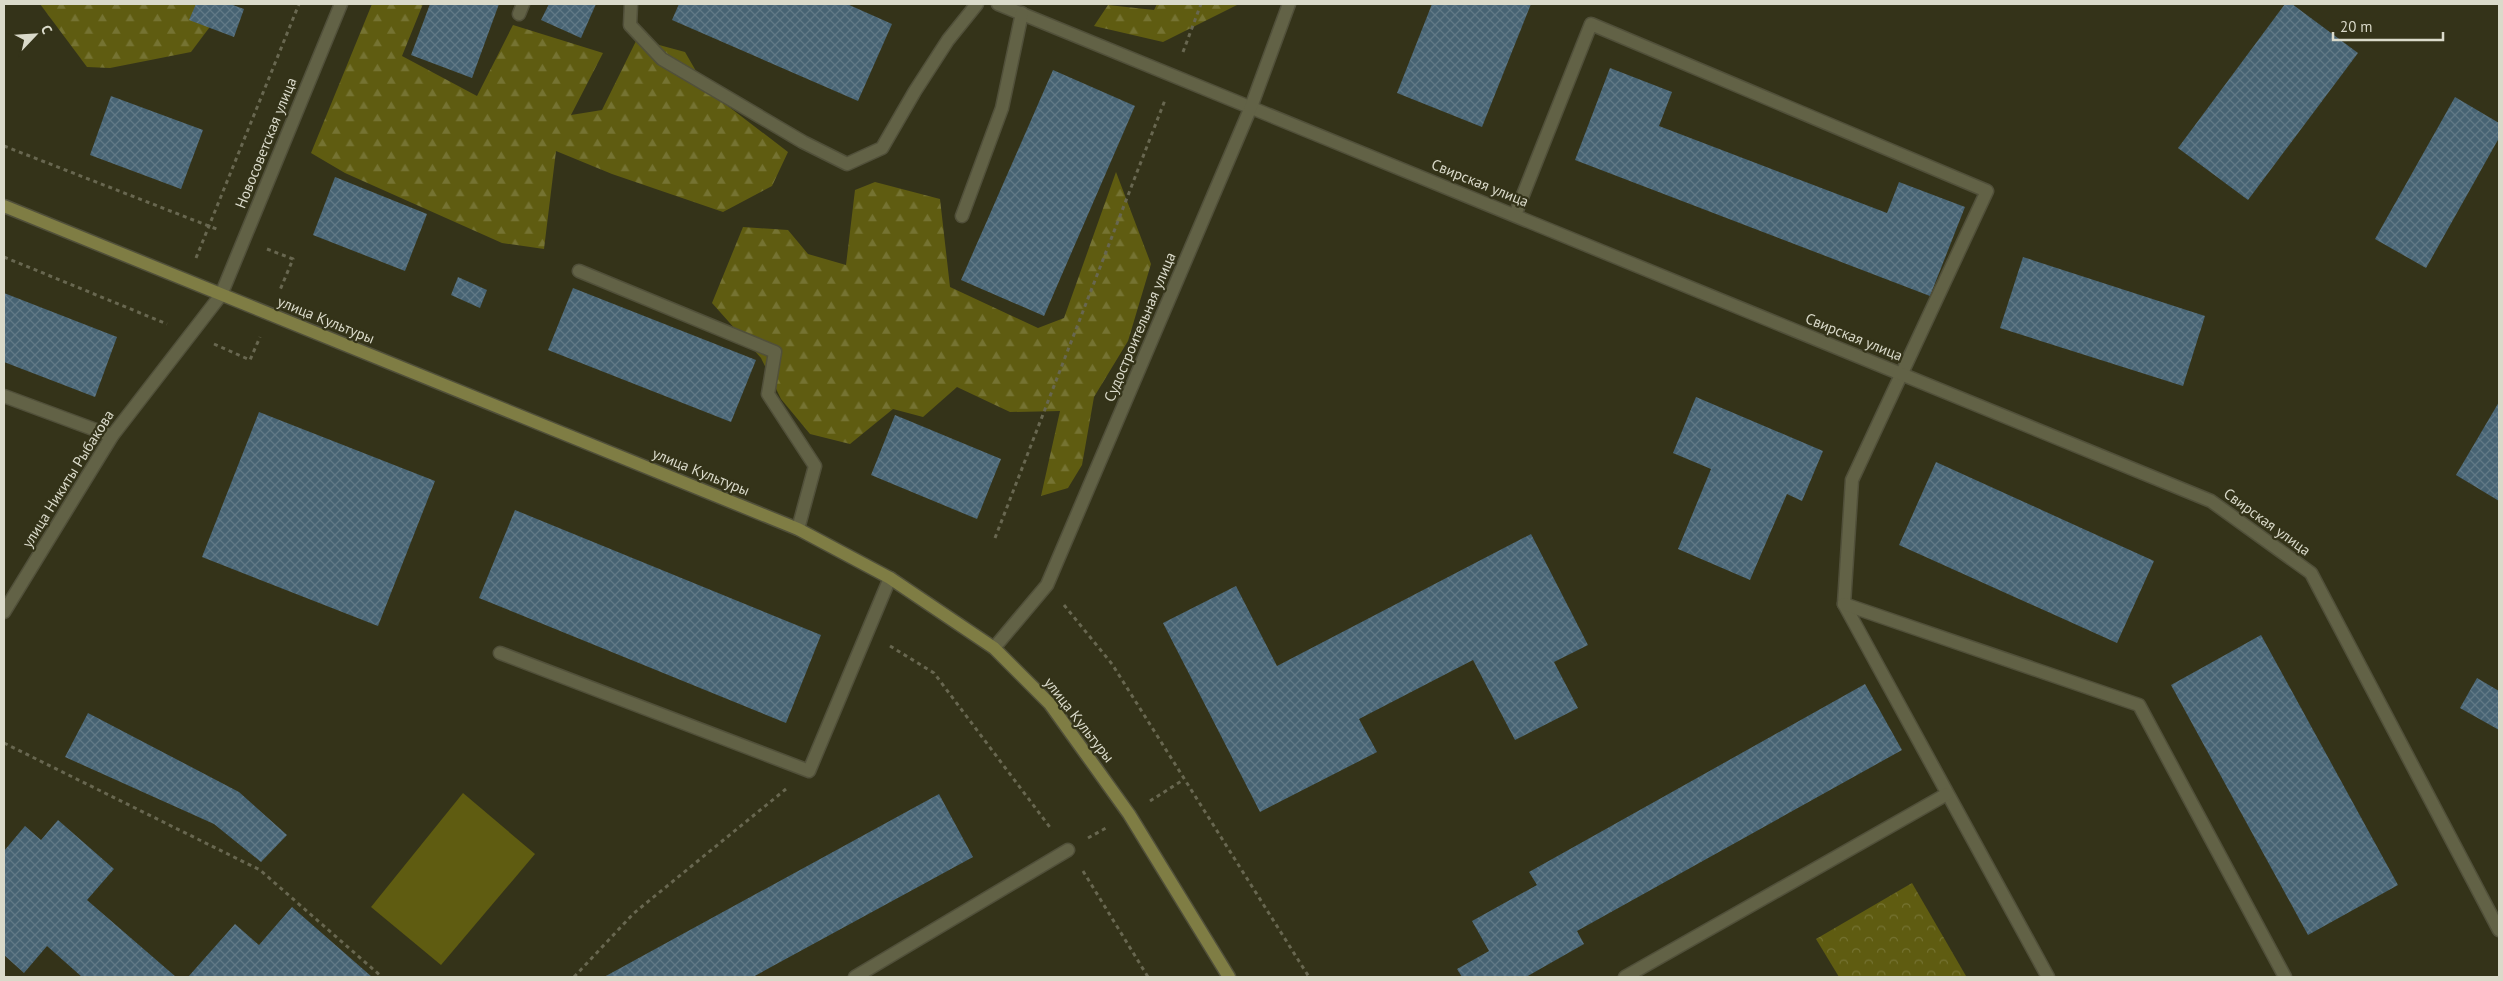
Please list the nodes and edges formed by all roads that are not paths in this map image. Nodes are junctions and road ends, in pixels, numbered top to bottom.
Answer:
1 (342, 4) edge
2 (631, 4) edge
3 (977, 4) edge
4 (1289, 4) edge
5 (1005, 5) edge
6 (1022, 13) junction
7 (1250, 107) junction
8 (4, 206) edge
9 (1515, 215) junction
10 (962, 216) dead end
11 (579, 271) dead end
12 (221, 295) junction
13 (1903, 375) junction
14 (4, 396) edge
15 (112, 436) junction
16 (798, 529) junction
17 (890, 578) junction
18 (1844, 604) junction
19 (4, 612) edge
20 (994, 648) junction
21 (500, 653) dead end
22 (1947, 794) junction
23 (1068, 850) road end
24 (2499, 930) edge
25 (855, 977) edge
26 (1228, 977) edge
27 (1625, 977) edge
28 (2048, 977) edge
29 (2285, 977) edge

1 - 12 street, Новосоветская улица
2 - 3 street
4 - 7 street, Судостроительная улица
5 - 6 street, Свирская улица
6 - 7 street, Свирская улица
6 - 10 street
7 - 9 street, Свирская улица
7 - 20 street, Судостроительная улица
8 - 12 main road, улица Культуры
9 - 13 street, Свирская улица
9 - 13 street
11 - 16 street
12 - 15 street, улица Никиты Рыбакова
12 - 16 main road, улица Культуры
13 - 18 street
13 - 24 street, Свирская улица
14 - 15 street
15 - 19 street, улица Никиты Рыбакова
16 - 17 main road, улица Культуры
17 - 20 main road, улица Культуры
17 - 21 street
18 - 22 street
18 - 29 street
20 - 26 main road, улица Культуры
22 - 27 street
22 - 28 street
23 - 25 street

